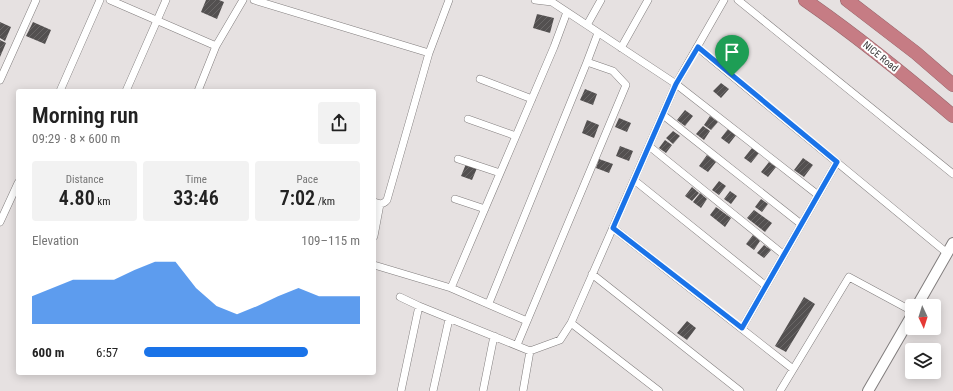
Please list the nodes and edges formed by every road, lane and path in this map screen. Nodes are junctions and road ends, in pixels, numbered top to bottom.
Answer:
1 (36, 0) edge
2 (100, 0) edge
3 (110, 0) edge
4 (166, 0) edge
5 (243, 0) edge
6 (254, 0) edge
7 (449, 0) edge
8 (535, 0) edge
9 (601, 0) edge
10 (648, 0) edge
11 (724, 0) edge
12 (738, 0) edge
13 (805, 0) edge
14 (847, 0) edge
15 (551, 1) edge
16 (567, 12) junction
17 (157, 21) junction
18 (587, 26) junction
19 (598, 33) junction
20 (216, 46) junction
21 (698, 47) junction
22 (622, 48) junction
23 (429, 53) junction
24 (587, 62) junction
25 (480, 79) dead end
26 (0, 80) edge
27 (676, 84) junction
28 (953, 85) edge
29 (61, 89) edge
30 (127, 89) edge
31 (199, 89) edge
32 (532, 99) junction
33 (663, 115) junction
34 (953, 116) edge
35 (468, 119) dead end
36 (516, 136) junction
37 (649, 146) junction
38 (458, 158) dead end
39 (837, 162) junction
40 (500, 173) junction
41 (953, 174) edge
42 (634, 180) junction
43 (16, 187) edge
44 (818, 195) junction
45 (456, 199) dead end
46 (377, 203) edge
47 (485, 209) junction
48 (3, 211) edge
49 (376, 214) edge
50 (0, 222) edge
51 (801, 224) junction
52 (613, 228) junction
53 (953, 243) edge
54 (947, 253) junction
55 (784, 255) junction
56 (376, 266) edge
57 (592, 274) junction
58 (766, 286) junction
59 (451, 288) junction
60 (400, 297) dead end
61 (921, 299) edge
62 (489, 303) junction
63 (419, 306) junction
64 (905, 307) edge
65 (449, 319) junction
66 (527, 321) junction
67 (571, 323) junction
68 (905, 327) edge
69 (742, 328) junction
70 (494, 336) junction
71 (516, 345) junction
72 (530, 351) junction
73 (793, 369) junction
74 (401, 391) edge
75 (433, 391) edge
76 (483, 391) edge
77 (523, 391) edge
78 (659, 391) edge
79 (740, 391) edge
80 (780, 391) edge
81 (868, 391) edge

1 - 26 street
2 - 29 street
3 - 17 street
4 - 17 street
5 - 20 street
6 - 23 street
7 - 23 street
8 - 15 street
9 - 18 street
10 - 22 street
11 - 21 street
12 - 41 street
13 - 34 highway, NICE Road
14 - 28 highway
15 - 16 street
16 - 18 street
16 - 32 street
17 - 20 street
17 - 30 street
18 - 19 street
19 - 22 street
19 - 24 street
20 - 31 street
21 - 27 street
21 - 39 street
22 - 27 street
23 - 46 street
24 - 62 street
24 - 66 street
25 - 32 street
27 - 33 street
27 - 44 street
32 - 36 street
33 - 37 street
33 - 51 street
35 - 36 street
36 - 40 street
37 - 42 street
37 - 55 street
38 - 40 street
39 - 44 street
39 - 54 street
40 - 47 street
42 - 52 street
42 - 58 street
43 - 48 street
44 - 51 street
45 - 47 street
46 - 49 street
47 - 59 street
48 - 50 street
51 - 55 street
52 - 57 street
52 - 69 street
53 - 54 street
54 - 61 street
55 - 58 street
56 - 59 street
57 - 67 street
57 - 79 street
58 - 69 street
59 - 62 street
60 - 63 street
62 - 66 street
63 - 65 street
63 - 74 street
64 - 73 street
65 - 70 street
65 - 75 street
66 - 71 street
67 - 72 street
67 - 78 street
68 - 81 street
69 - 73 street
70 - 71 street
70 - 76 street
71 - 72 street
72 - 77 street
73 - 80 street

